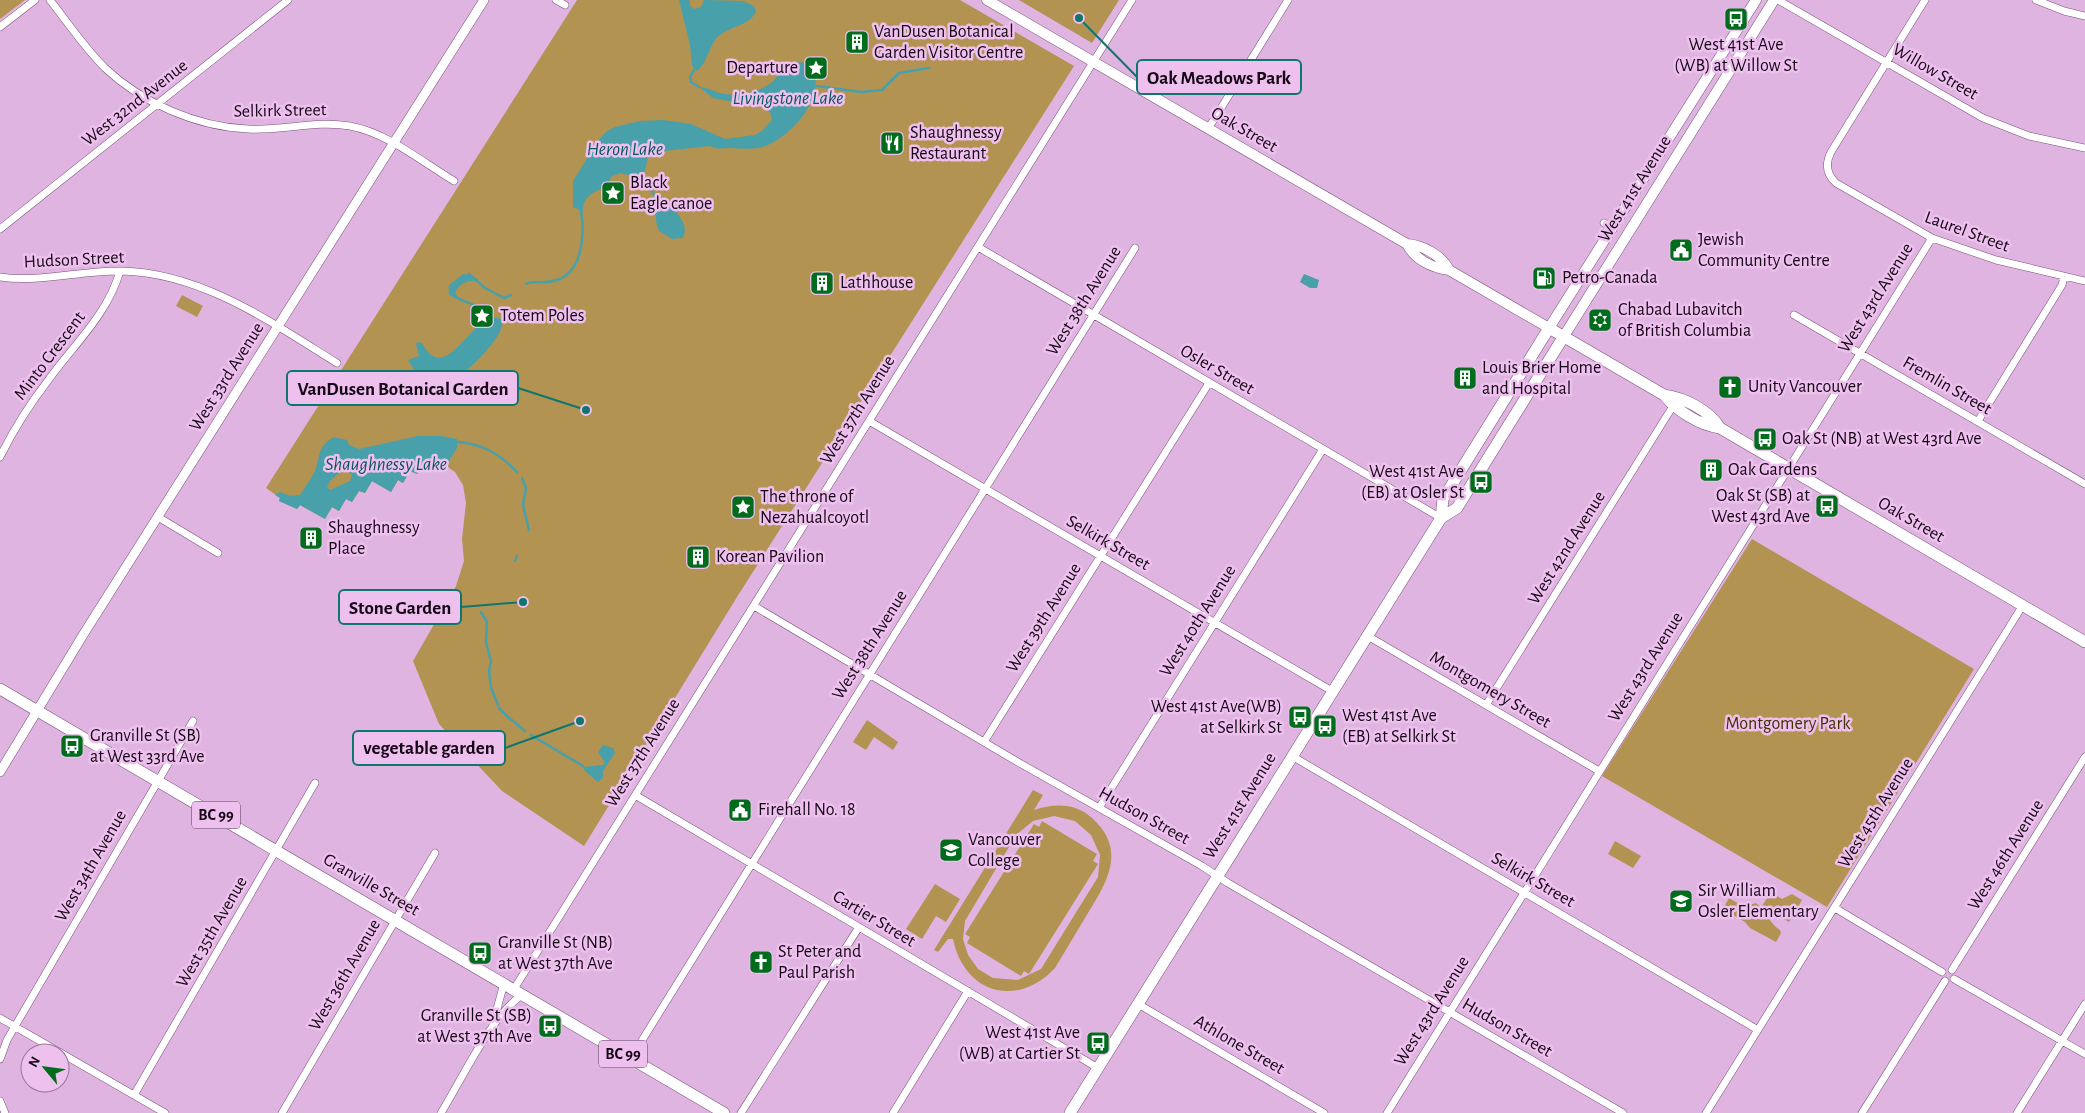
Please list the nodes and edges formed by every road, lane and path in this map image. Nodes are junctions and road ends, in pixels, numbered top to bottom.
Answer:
1 (35, 0) edge
2 (50, 0) edge
3 (288, 0) edge
4 (484, 0) edge
5 (556, 0) edge
6 (986, 0) edge
7 (1132, 0) edge
8 (1288, 0) edge
9 (1756, 0) edge
10 (1774, 0) edge
11 (1778, 0) edge
12 (1925, 0) edge
13 (2036, 0) edge
14 (566, 5) dead end
15 (2085, 16) edge
16 (0, 27) edge
17 (1093, 62) junction
18 (1886, 62) junction
19 (1696, 87) junction
20 (1713, 98) junction
21 (158, 104) junction
22 (1208, 129) junction
23 (393, 144) junction
24 (2085, 148) edge
25 (454, 181) dead end
26 (1608, 226) junction
27 (0, 229) edge
28 (1626, 237) junction
29 (1932, 238) junction
30 (978, 247) junction
31 (1135, 248) dead end
32 (120, 271) junction
33 (0, 277) edge
34 (2064, 277) junction
35 (2085, 281) edge
36 (1094, 315) junction
37 (1794, 315) dead end
38 (278, 327) junction
39 (1549, 328) junction
40 (1564, 336) junction
41 (1860, 352) junction
42 (337, 363) dead end
43 (1209, 383) junction
44 (1664, 395) junction
45 (1673, 406) junction
46 (869, 421) junction
47 (1978, 421) junction
48 (1720, 428) junction
49 (1323, 449) junction
50 (0, 457) edge
51 (1789, 469) junction
52 (2085, 484) edge
53 (985, 489) junction
54 (158, 517) junction
55 (1441, 518) junction
56 (218, 553) dead end
57 (1100, 556) junction
58 (2023, 605) junction
59 (754, 606) junction
60 (1214, 623) junction
61 (1366, 635) junction
62 (2085, 642) edge
63 (870, 674) junction
64 (0, 689) edge
65 (1332, 691) junction
66 (1486, 705) junction
67 (36, 710) junction
68 (193, 721) dead end
69 (984, 742) junction
70 (1292, 756) junction
71 (2085, 757) edge
72 (1599, 771) junction
73 (0, 772) edge
74 (158, 781) junction
75 (315, 783) dead end
76 (635, 795) junction
77 (1099, 808) junction
78 (277, 850) junction
79 (435, 853) dead end
80 (752, 864) junction
81 (1218, 876) junction
82 (1524, 892) junction
83 (1835, 908) junction
84 (395, 920) junction
85 (859, 927) junction
86 (1952, 970) junction
87 (1942, 972) junction
88 (1954, 979) junction
89 (1945, 981) junction
90 (514, 989) junction
91 (968, 991) junction
92 (1138, 1004) junction
93 (2085, 1004) edge
94 (1449, 1012) junction
95 (0, 1018) edge
96 (493, 1024) junction
97 (14, 1026) junction
98 (1758, 1030) junction
99 (2062, 1040) junction
100 (2085, 1054) edge
101 (631, 1058) junction
102 (0, 1059) edge
103 (1098, 1068) junction
104 (134, 1095) junction
105 (0, 1101) edge
106 (5, 1113) edge
107 (165, 1113) edge
108 (282, 1113) edge
109 (441, 1113) edge
110 (724, 1113) edge
111 (741, 1113) edge
112 (893, 1113) edge
113 (1070, 1113) edge
114 (1324, 1113) edge
115 (1387, 1113) edge
116 (1623, 1113) edge
117 (1706, 1113) edge
118 (1862, 1113) edge
119 (2017, 1113) edge

1 - 16 street
2 - 21 street, Selkirk Street
3 - 21 street, West 32nd Avenue
4 - 23 street, West 33rd Avenue
5 - 14 street
6 - 17 main road, Oak Street
7 - 17 street, West 37th Avenue
8 - 22 street
9 - 19 main road, West 41st Avenue
10 - 20 main road, West 41st Avenue
11 - 18 street, Willow Street
12 - 18 street
13 - 15 street
17 - 22 main road, Oak Street
17 - 30 street, West 37th Avenue
18 - 24 street, Willow Street
18 - 29 street, Laurel Street
19 - 20 main road
19 - 26 main road, West 41st Avenue
20 - 28 main road, West 41st Avenue
21 - 23 street, Selkirk Street
21 - 27 street, West 32nd Avenue
22 - 39 main road, Oak Street
23 - 25 street, Selkirk Street
23 - 38 street, West 33rd Avenue
26 - 28 main road
26 - 39 main road, West 41st Avenue
28 - 40 main road, West 41st Avenue
29 - 34 street, Laurel Street
29 - 41 street, West 43rd Avenue
30 - 36 street, Osler Street
30 - 46 street, West 37th Avenue
31 - 36 street, West 38th Avenue
32 - 33 street, Hudson Street
32 - 38 street, Hudson Street
32 - 50 street, Minto Crescent
34 - 35 street, Laurel Street
34 - 47 street
36 - 43 street, Osler Street
36 - 53 street, West 38th Avenue
37 - 41 street, Fremlin Street
38 - 42 street, Hudson Street
38 - 54 street, West 33rd Avenue
39 - 40 main road, Oak Street
39 - 55 main road, West 41st Avenue
40 - 44 main road, Oak Street
40 - 55 main road, West 41st Avenue
41 - 47 street, Fremlin Street
41 - 51 street, West 43rd Avenue
43 - 49 street, Osler Street
43 - 57 street, West 39th Avenue
44 - 45 main road, Oak Street
44 - 48 main road, Oak Street
45 - 48 main road, Oak Street
45 - 66 street, West 42nd Avenue
46 - 53 street, Selkirk Street
46 - 59 street, West 37th Avenue
47 - 52 street, Fremlin Street
48 - 51 main road, Oak Street
49 - 55 street, Osler Street
49 - 60 street, West 40th Avenue
51 - 58 main road, Oak Street
51 - 72 street, West 43rd Avenue
53 - 57 street, Selkirk Street
53 - 63 street, West 38th Avenue
54 - 56 street
54 - 67 street, West 33rd Avenue
55 - 61 main road, West 41st Avenue
57 - 60 street, Selkirk Street
57 - 69 street, West 39th Avenue
58 - 62 main road, Oak Street
58 - 83 street, West 45th Avenue
59 - 63 street, Hudson Street
59 - 76 street, West 37th Avenue
60 - 65 street, Selkirk Street
60 - 77 street, West 40th Avenue
61 - 65 main road, West 41st Avenue
61 - 66 street, Montgomery Street
63 - 69 street, Hudson Street
63 - 80 street, West 38th Avenue
64 - 67 main road, Granville Street / BC 99
65 - 70 main road, West 41st Avenue
66 - 72 street, Montgomery Street
67 - 73 street, West 33rd Avenue
67 - 74 main road, Granville Street / BC 99
68 - 74 street, West 34th Avenue
69 - 77 street, Hudson Street
70 - 81 main road, West 41st Avenue
70 - 82 street, Selkirk Street
71 - 86 street, West 46th Avenue
72 - 82 street, West 43rd Avenue
74 - 78 main road, Granville Street / BC 99
74 - 97 street, West 34th Avenue
75 - 78 street, West 35th Avenue
76 - 80 street, Cartier Street
76 - 90 street, West 37th Avenue
77 - 81 street, Hudson Street
78 - 84 main road, Granville Street / BC 99
78 - 104 street, West 35th Avenue
79 - 84 street, West 36th Avenue
80 - 85 street, Cartier Street
80 - 101 street, West 38th Avenue
81 - 92 main road, West 41st Avenue
81 - 94 street, Hudson Street
82 - 94 street, West 43rd Avenue
82 - 98 street, Selkirk Street
83 - 87 street
83 - 98 street, West 45th Avenue
84 - 90 main road, Granville Street / BC 99
84 - 108 street, West 36th Avenue
85 - 91 street, Cartier Street
85 - 111 street
86 - 87 street
86 - 88 street
87 - 89 street
88 - 89 street
88 - 99 street
89 - 118 street
90 - 96 street, West 37th Avenue
90 - 96 street, West 37th Avenue
90 - 101 main road, Granville Street / BC 99
91 - 103 street, Cartier Street
91 - 112 street
92 - 103 main road, West 41st Avenue
92 - 114 street, Athlone Street
93 - 99 street
94 - 115 street, West 43rd Avenue
94 - 116 street, Hudson Street
95 - 97 street
96 - 109 street, West 37th Avenue
97 - 102 street, West 34th Avenue
97 - 104 street
98 - 117 street, West 45th Avenue
99 - 100 street
99 - 119 street
101 - 110 main road, Granville Street / BC 99
103 - 113 main road, West 41st Avenue
104 - 107 street
105 - 106 street

